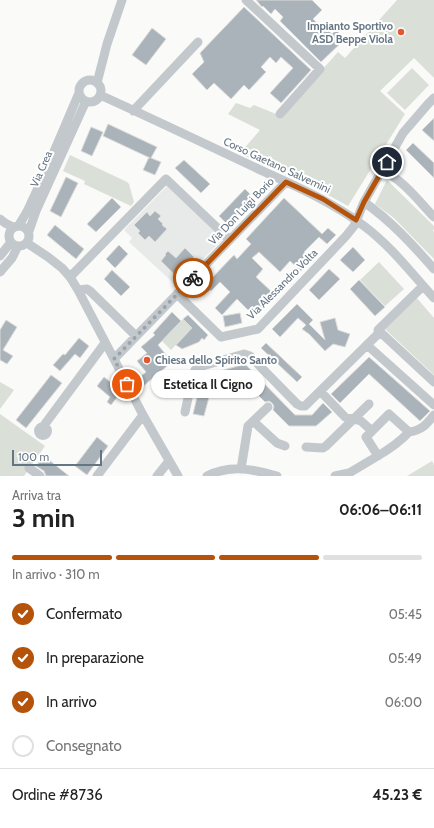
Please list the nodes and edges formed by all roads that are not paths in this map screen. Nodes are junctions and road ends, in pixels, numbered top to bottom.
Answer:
1 (122, 0) edge
2 (243, 1) edge
3 (198, 42) dead end
4 (93, 82) junction
5 (79, 93) junction
6 (100, 95) junction
7 (434, 98) edge
8 (86, 101) junction
9 (133, 110) junction
10 (280, 114) dead end
11 (78, 118) junction
12 (57, 144) junction
13 (382, 170) junction
14 (286, 182) junction
15 (364, 202) junction
16 (434, 217) edge
17 (356, 220) junction
18 (14, 226) edge
19 (230, 240) junction
20 (27, 243) junction
21 (14, 244) junction
22 (0, 256) edge
23 (3, 269) edge
24 (434, 269) edge
25 (0, 277) edge
26 (70, 277) junction
27 (423, 286) junction
28 (78, 290) junction
29 (177, 294) junction
30 (434, 298) edge
31 (380, 332) junction
32 (136, 336) junction
33 (105, 343) junction
34 (367, 345) junction
35 (114, 359) junction
36 (434, 382) edge
37 (320, 391) junction
38 (369, 404) dead end
39 (434, 405) edge
40 (268, 407) dead end
41 (185, 412) dead end
42 (143, 415) junction
43 (434, 415) edge
44 (354, 419) junction
45 (253, 421) junction
46 (44, 427) dead end
47 (372, 431) junction
48 (409, 432) junction
49 (285, 446) dead end
50 (306, 447) dead end
51 (378, 456) junction
52 (169, 461) junction
53 (29, 468) dead end
54 (241, 469) junction
55 (347, 474) edge
56 (40, 476) edge
57 (97, 476) edge
58 (157, 476) edge
59 (178, 476) edge
60 (207, 476) edge
61 (277, 476) edge
62 (335, 476) edge

1 - 4 street
2 - 10 street
3 - 9 street
4 - 5 street
4 - 6 street
5 - 8 street
5 - 12 street, Via Crea
6 - 8 street
6 - 9 street, Corso Gaetano Salvemini
7 - 13 street
8 - 11 street, Via Crea
9 - 14 street, Corso Gaetano Salvemini
11 - 12 street, Via Crea
11 - 18 street, Via Crea
12 - 18 street, Via Crea
13 - 15 street
13 - 16 street
14 - 17 street, Corso Gaetano Salvemini
14 - 19 street, Via Don Luigi Borio
15 - 17 street
15 - 24 street
17 - 27 street, Corso Gaetano Salvemini
17 - 29 street, Via Alessandro Volta
18 - 20 street
18 - 21 street
19 - 26 street
19 - 29 street, Via Don Luigi Borio
20 - 21 street
20 - 26 street
21 - 22 street
21 - 23 street
23 - 25 street
26 - 28 street
27 - 30 street, Corso Gaetano Salvemini
27 - 31 street
28 - 32 street
28 - 33 street
29 - 32 street, Via Don Luigi Borio
31 - 34 street
31 - 36 street
32 - 35 street, Via Don Luigi Borio
33 - 35 street
33 - 46 street
34 - 37 street
34 - 39 street
35 - 42 street
37 - 41 street
37 - 44 street
38 - 44 street
40 - 45 street
42 - 52 street
42 - 57 street
43 - 48 street
44 - 47 street
44 - 50 street
45 - 49 street
45 - 54 street
47 - 48 street
47 - 51 street
48 - 51 street
51 - 55 street
52 - 58 street
52 - 59 street
53 - 56 street
54 - 60 street
54 - 61 street
55 - 62 street

